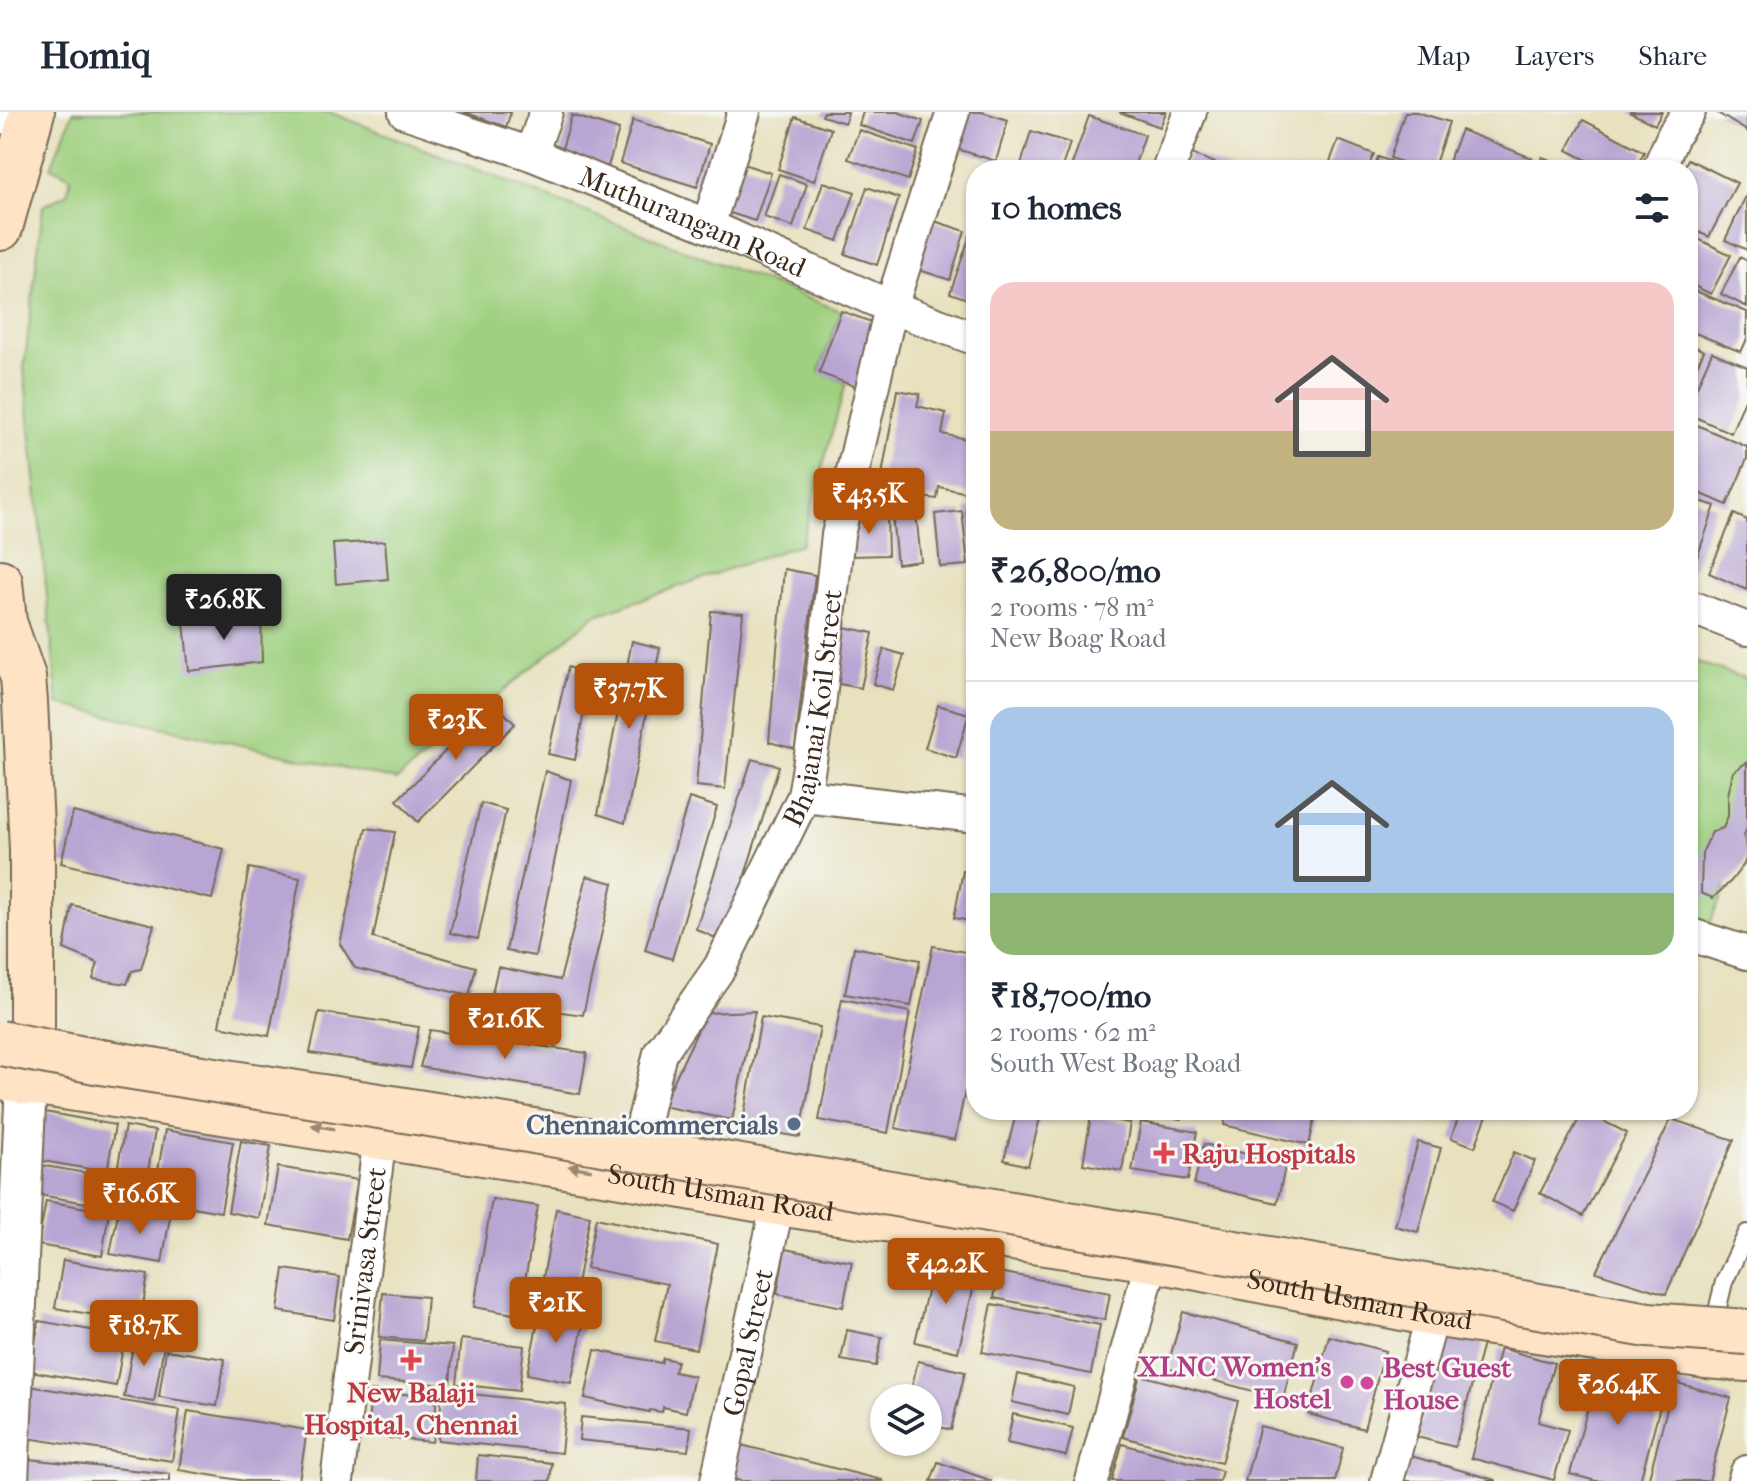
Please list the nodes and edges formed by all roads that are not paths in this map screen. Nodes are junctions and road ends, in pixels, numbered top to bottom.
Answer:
1 (405, 112) edge
2 (546, 112) edge
3 (744, 112) edge
4 (953, 112) edge
5 (1190, 112) edge
6 (1689, 112) edge
7 (20, 117) edge
8 (531, 154) junction
9 (1172, 160) edge
10 (1662, 160) edge
11 (708, 226) junction
12 (0, 228) edge
13 (891, 307) junction
14 (966, 335) edge
15 (0, 582) edge
16 (1698, 610) edge
17 (1747, 629) edge
18 (12, 704) edge
19 (804, 796) junction
20 (966, 815) edge
21 (1698, 937) edge
22 (1747, 953) edge
23 (11, 1031) edge
24 (13, 1079) edge
25 (380, 1136) junction
26 (640, 1137) junction
27 (778, 1203) junction
28 (1747, 1233) edge
29 (1152, 1259) junction
30 (1433, 1314) junction
31 (1737, 1321) edge
32 (1747, 1359) edge
33 (1747, 1472) edge
34 (8, 1481) edge
35 (337, 1481) edge
36 (717, 1481) edge
37 (1092, 1481) edge
38 (1387, 1481) edge
39 (1744, 1481) edge

1 - 8 street, Muthurangam Road
2 - 8 street
3 - 11 street
4 - 13 street, Bhajanai Koil Street
5 - 9 street
6 - 10 street
7 - 12 main road
8 - 11 street, Muthurangam Road
11 - 13 street, Muthurangam Road
13 - 14 street, Muthurangam Road
13 - 19 street, Bhajanai Koil Street
15 - 18 main road
16 - 17 street
18 - 23 main road
19 - 20 street
19 - 26 street, Bhajanai Koil Street
21 - 22 street
23 - 24 main road
23 - 26 main road, South Usman Road
23 - 31 main road, bridge
25 -> 24 main road, South Usman Road
24 - 34 street
27 -> 25 main road, South Usman Road
25 - 35 street, Srinivasa Street
26 - 31 main road, South Usman Road
27 - 29 main road, South Usman Road
27 - 36 street, Gopal Street
28 - 31 lane
29 - 30 main road, South Usman Road
29 - 37 street
30 - 32 main road, South Usman Road
30 - 38 street
33 - 39 street

